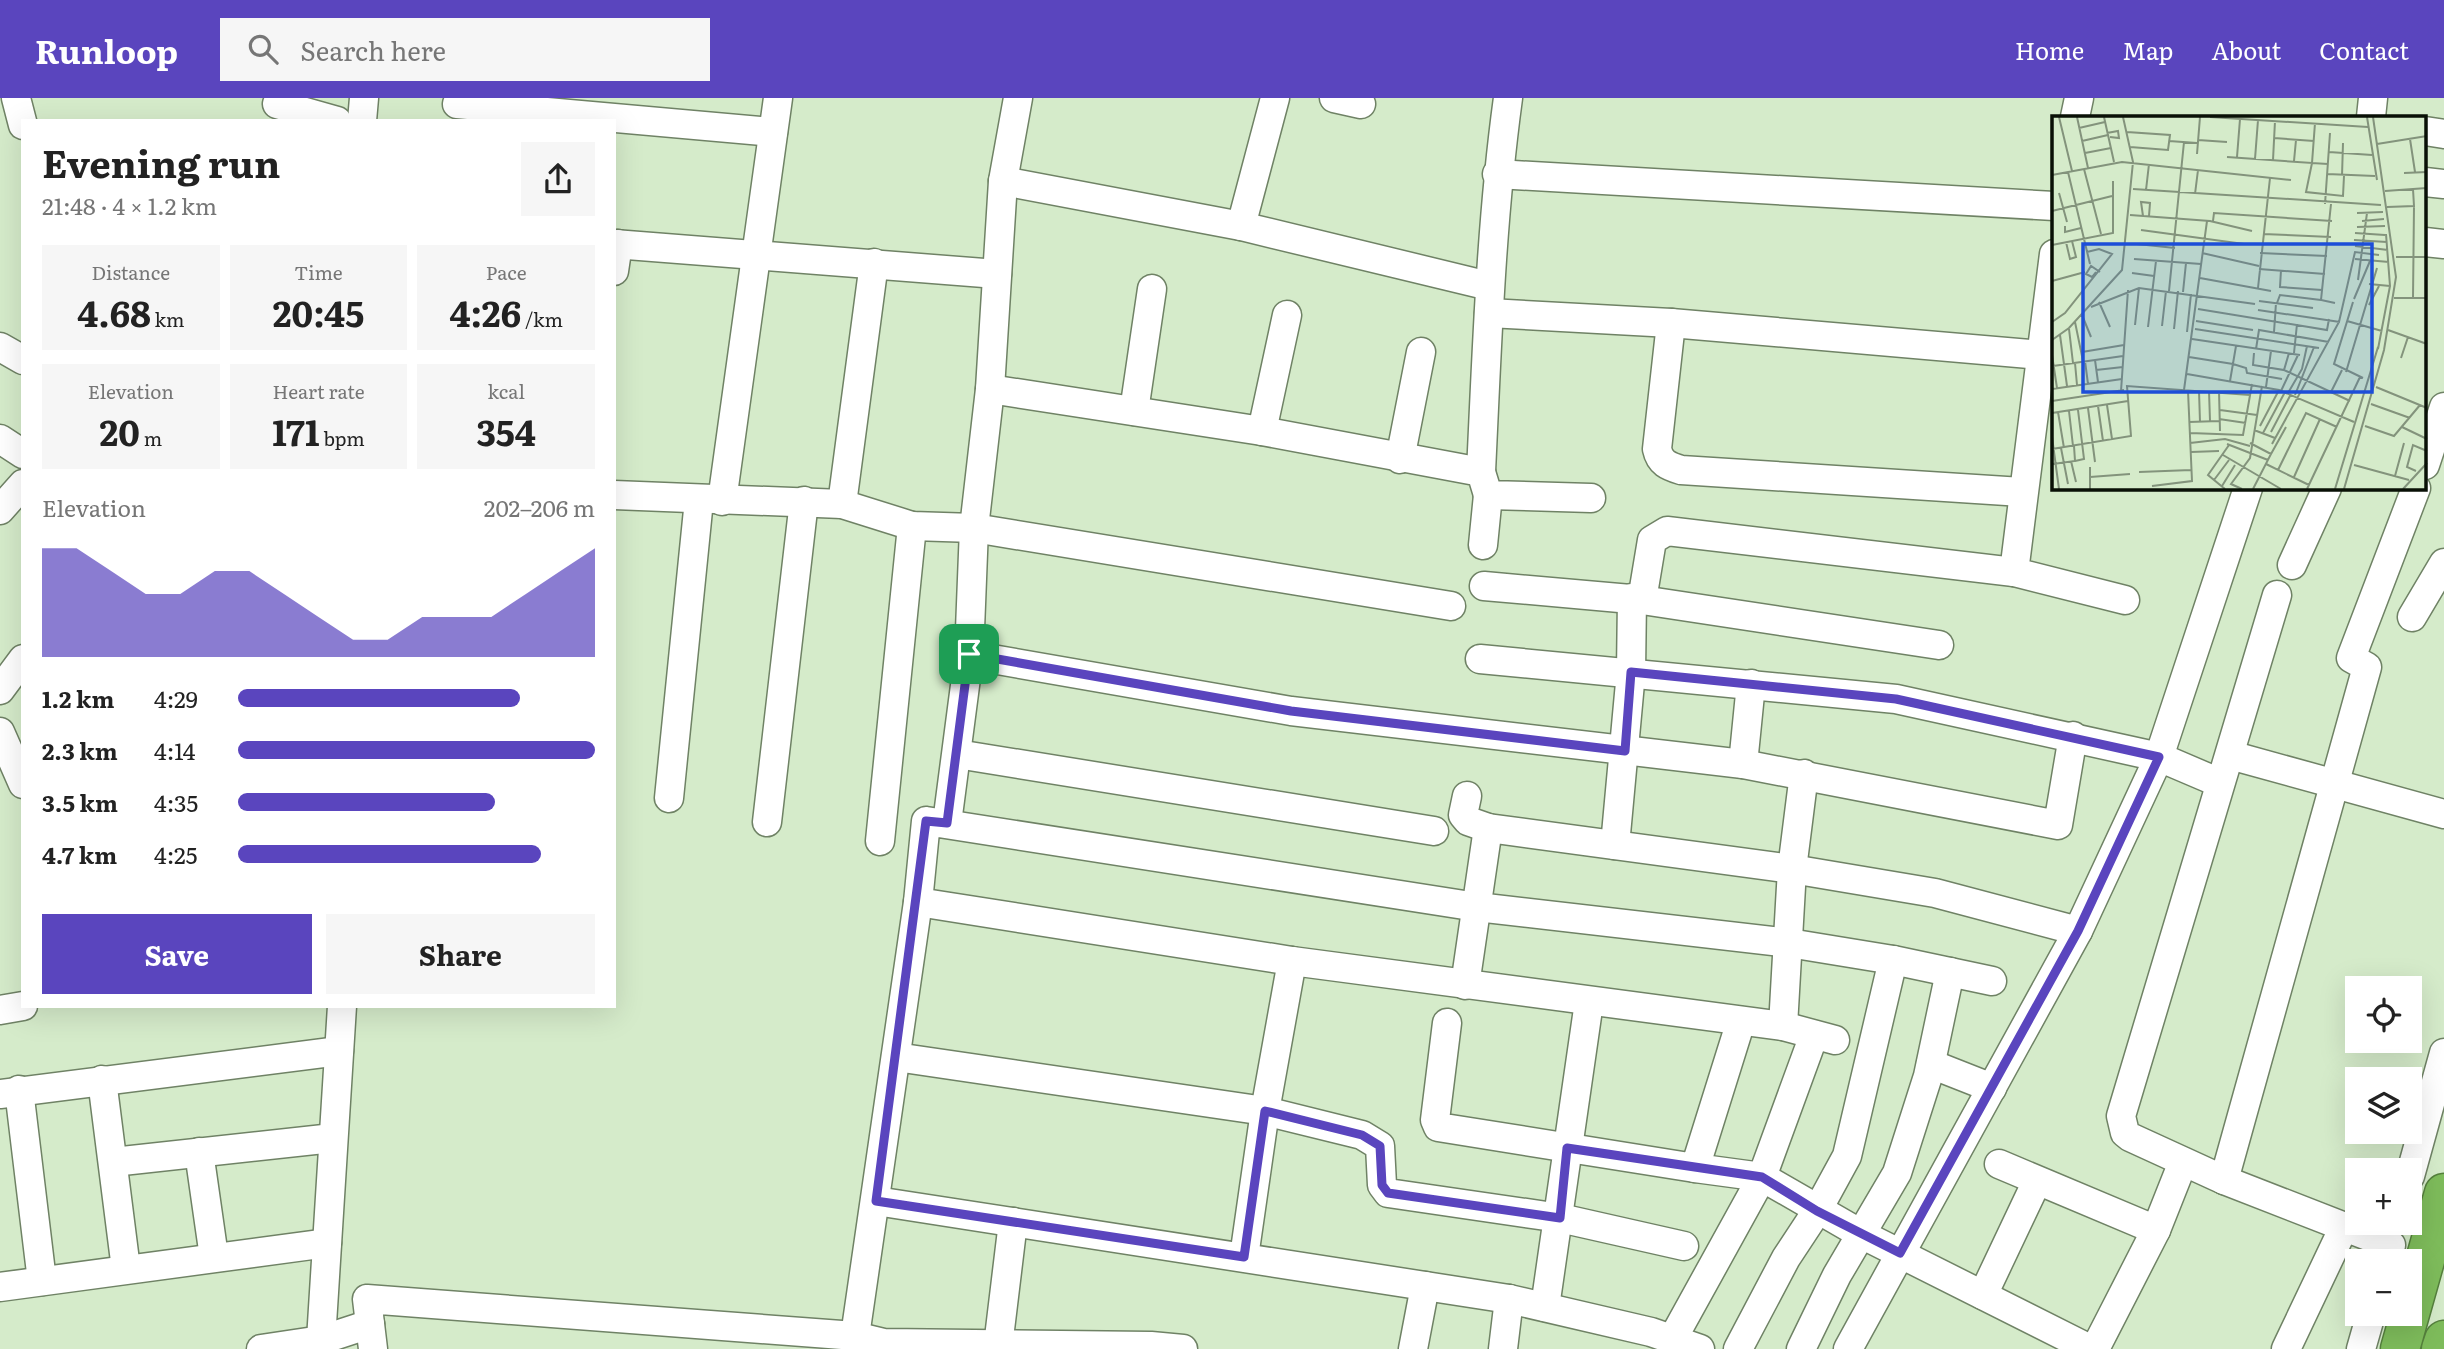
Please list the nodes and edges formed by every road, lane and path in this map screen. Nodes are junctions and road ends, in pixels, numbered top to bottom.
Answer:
1 (16, 98) edge
2 (364, 98) edge
3 (778, 98) edge
4 (1018, 98) edge
5 (1275, 98) edge
6 (1508, 98) edge
7 (2079, 98) edge
8 (2373, 98) edge
9 (277, 104) dead end
10 (457, 104) dead end
11 (2075, 116) edge
12 (2371, 116) edge
13 (21, 119) edge
14 (330, 119) edge
15 (362, 119) edge
16 (2426, 131) edge
17 (774, 132) junction
18 (2444, 134) edge
19 (1497, 174) junction
20 (1003, 181) junction
21 (2426, 182) edge
22 (2444, 184) edge
23 (2052, 206) edge
24 (1241, 226) junction
25 (616, 253) edge
26 (755, 253) junction
27 (874, 263) junction
28 (2052, 270) edge
29 (997, 274) junction
30 (1152, 289) dead end
31 (1489, 299) junction
32 (1287, 315) dead end
33 (1671, 323) junction
34 (1421, 352) dead end
35 (2041, 355) junction
36 (990, 389) junction
37 (2444, 407) edge
38 (1134, 411) junction
39 (1262, 431) junction
40 (0, 439) edge
41 (2431, 451) edge
42 (21, 453) edge
43 (1400, 459) junction
44 (1485, 484) junction
45 (21, 486) edge
46 (2247, 490) edge
47 (2325, 490) edge
48 (2415, 490) edge
49 (2022, 492) junction
50 (616, 495) edge
51 (1591, 498) dead end
52 (711, 500) junction
53 (804, 501) junction
54 (842, 504) junction
55 (0, 510) edge
56 (912, 526) junction
57 (974, 528) junction
58 (1483, 545) dead end
59 (2444, 563) edge
60 (2292, 565) dead end
61 (2014, 572) junction
62 (1484, 586) dead end
63 (2277, 595) dead end
64 (1637, 599) junction
65 (2125, 600) dead end
66 (1451, 606) dead end
67 (2412, 617) dead end
68 (1940, 645) dead end
69 (969, 654) junction
70 (1480, 659) dead end
71 (21, 662) edge
72 (1631, 672) junction
73 (1751, 684) junction
74 (0, 690) edge
75 (0, 732) edge
76 (2073, 736) junction
77 (1625, 751) junction
78 (957, 754) junction
79 (2230, 755) junction
80 (2159, 757) junction
81 (1744, 764) junction
82 (1804, 774) junction
83 (21, 779) edge
84 (2220, 783) junction
85 (2336, 783) junction
86 (1466, 796) dead end
87 (669, 798) dead end
88 (2444, 814) edge
89 (767, 822) dead end
90 (947, 823) junction
91 (1488, 828) junction
92 (1434, 831) dead end
93 (880, 841) dead end
94 (1615, 845) junction
95 (1792, 869) junction
96 (918, 902) junction
97 (1477, 907) junction
98 (2078, 931) junction
99 (1789, 943) junction
100 (1893, 960) junction
101 (1292, 961) junction
102 (1950, 972) junction
103 (1992, 981) dead end
104 (1465, 985) junction
105 (1589, 1002) junction
106 (21, 1006) edge
107 (342, 1008) edge
108 (0, 1010) edge
109 (1741, 1021) junction
110 (1447, 1023) dead end
111 (1783, 1026) junction
112 (339, 1051) junction
113 (2444, 1053) edge
114 (896, 1057) junction
115 (1931, 1064) junction
116 (102, 1080) junction
117 (1992, 1088) junction
118 (5, 1091) edge
119 (1265, 1111) junction
120 (334, 1138) junction
121 (1567, 1148) junction
122 (199, 1152) junction
123 (2415, 1158) edge
124 (113, 1162) junction
125 (2183, 1162) junction
126 (1999, 1164) dead end
127 (1695, 1168) junction
128 (1762, 1177) junction
129 (2224, 1180) junction
130 (2037, 1181) junction
131 (2444, 1193) edge
132 (876, 1201) junction
133 (1817, 1211) junction
134 (1560, 1218) junction
135 (1013, 1222) junction
136 (2343, 1228) junction
137 (2156, 1230) junction
138 (1861, 1234) junction
139 (327, 1243) junction
140 (2391, 1243) edge
141 (1684, 1246) dead end
142 (1900, 1253) junction
143 (214, 1256) junction
144 (1244, 1257) junction
145 (126, 1269) junction
146 (42, 1281) junction
147 (1425, 1286) junction
148 (0, 1287) edge
149 (1983, 1295) junction
150 (1509, 1299) junction
151 (1545, 1307) junction
152 (2368, 1326) edge
153 (855, 1336) junction
154 (372, 1337) edge
155 (321, 1340) junction
156 (1655, 1340) edge
157 (2444, 1340) edge
158 (885, 1346) edge
159 (985, 1347) edge
160 (1061, 1347) edge
161 (1151, 1347) edge
162 (261, 1349) edge
163 (1183, 1349) edge
164 (1413, 1349) edge
165 (1503, 1349) edge
166 (1700, 1349) edge
167 (1738, 1349) edge
168 (1801, 1349) edge
169 (1848, 1349) edge
170 (2092, 1349) edge
171 (2286, 1349) edge
172 (2361, 1349) edge
173 (2400, 1349) edge
174 (2441, 1349) edge

1 - 13 street
2 - 15 street
3 - 17 street
4 - 20 street
5 - 24 street
6 - 19 street
7 - 11 street
8 - 12 street
9 - 14 street
10 - 17 street
16 - 18 street
17 - 26 street
19 - 23 street
19 - 31 street
20 - 24 street
20 - 29 street
21 - 22 street
24 - 31 street
25 - 26 street
26 - 27 street
26 - 52 street
27 - 29 street
27 - 54 street
28 - 35 street
29 - 36 street
30 - 38 street
31 - 33 street
31 - 44 street
32 - 39 street
33 - 35 street
33 - 49 street
34 - 43 street
35 - 49 street
36 - 38 street
36 - 57 street
37 - 41 street
38 - 39 street
39 - 43 street
40 - 42 street
43 - 44 street
44 - 51 street
44 - 58 street
45 - 55 street
46 - 80 street
47 - 60 street
48 - 85 street
49 - 61 street
50 - 52 street
52 - 53 street
52 - 87 street
53 - 54 street
53 - 89 street
54 - 56 street
56 - 57 street
56 - 93 street
57 - 66 street
57 - 69 street
59 - 67 street
61 - 64 street
61 - 65 street
62 - 64 street
63 - 79 street
64 - 68 street
64 - 72 street
69 - 77 street
69 - 78 street
70 - 72 street
71 - 74 street
72 - 73 street
72 - 77 street
73 - 76 street
73 - 81 street
75 - 83 street
76 - 80 street
76 - 82 street
77 - 81 street
77 - 94 street
78 - 90 street
78 - 92 street
79 - 84 street
79 - 85 street
80 - 84 street
80 - 98 street
81 - 82 street
82 - 95 street
84 - 125 street
85 - 88 street
85 - 129 street
86 - 91 street
90 - 96 street
90 - 97 street
91 - 94 street
91 - 97 street
94 - 95 street
95 - 98 street
95 - 99 street
96 - 101 street
96 - 114 street
97 - 99 street
97 - 104 street
98 - 117 street
99 - 100 street
99 - 111 street
100 - 102 street
100 - 133 street
101 - 104 street
101 - 119 street
102 - 103 street
102 - 115 street
104 - 105 street
105 - 109 street
105 - 121 street
106 - 108 street
107 - 112 street
109 - 111 street
109 - 127 street
110 - 121 street
111 - 128 street
112 - 116 street
112 - 120 street
113 - 123 street
114 - 119 street
114 - 132 street
115 - 117 street
115 - 138 street
116 - 118 street
116 - 124 street
117 - 142 street
118 - 146 street
119 - 134 street
119 - 144 street
120 - 122 street
120 - 139 street
121 - 127 street
121 - 134 street
122 - 124 street
122 - 143 street
124 - 145 street
125 - 129 street
125 - 137 street
126 - 130 street
127 - 128 street
128 - 133 street
128 - 156 street
129 - 136 street
130 - 137 street
130 - 149 street
131 - 173 highway
132 - 135 street
132 - 153 street
133 - 138 street
133 - 167 street
134 - 141 street
134 - 151 street
135 - 144 street
135 - 159 street
136 - 140 street
136 - 171 street
137 - 170 street
138 - 142 street
138 - 168 street
139 - 143 street
139 - 155 street
142 - 149 street
142 - 169 street
143 - 145 street
144 - 147 street
145 - 146 street
146 - 148 street
147 - 150 street
147 - 164 street
149 - 170 street
150 - 151 street
150 - 165 street
151 - 156 street
152 - 172 street
153 - 154 street
153 - 158 street
154 - 155 street
155 - 162 street
156 - 166 street
157 - 174 highway
158 - 159 street
159 - 160 street
160 - 161 street
161 - 163 street

